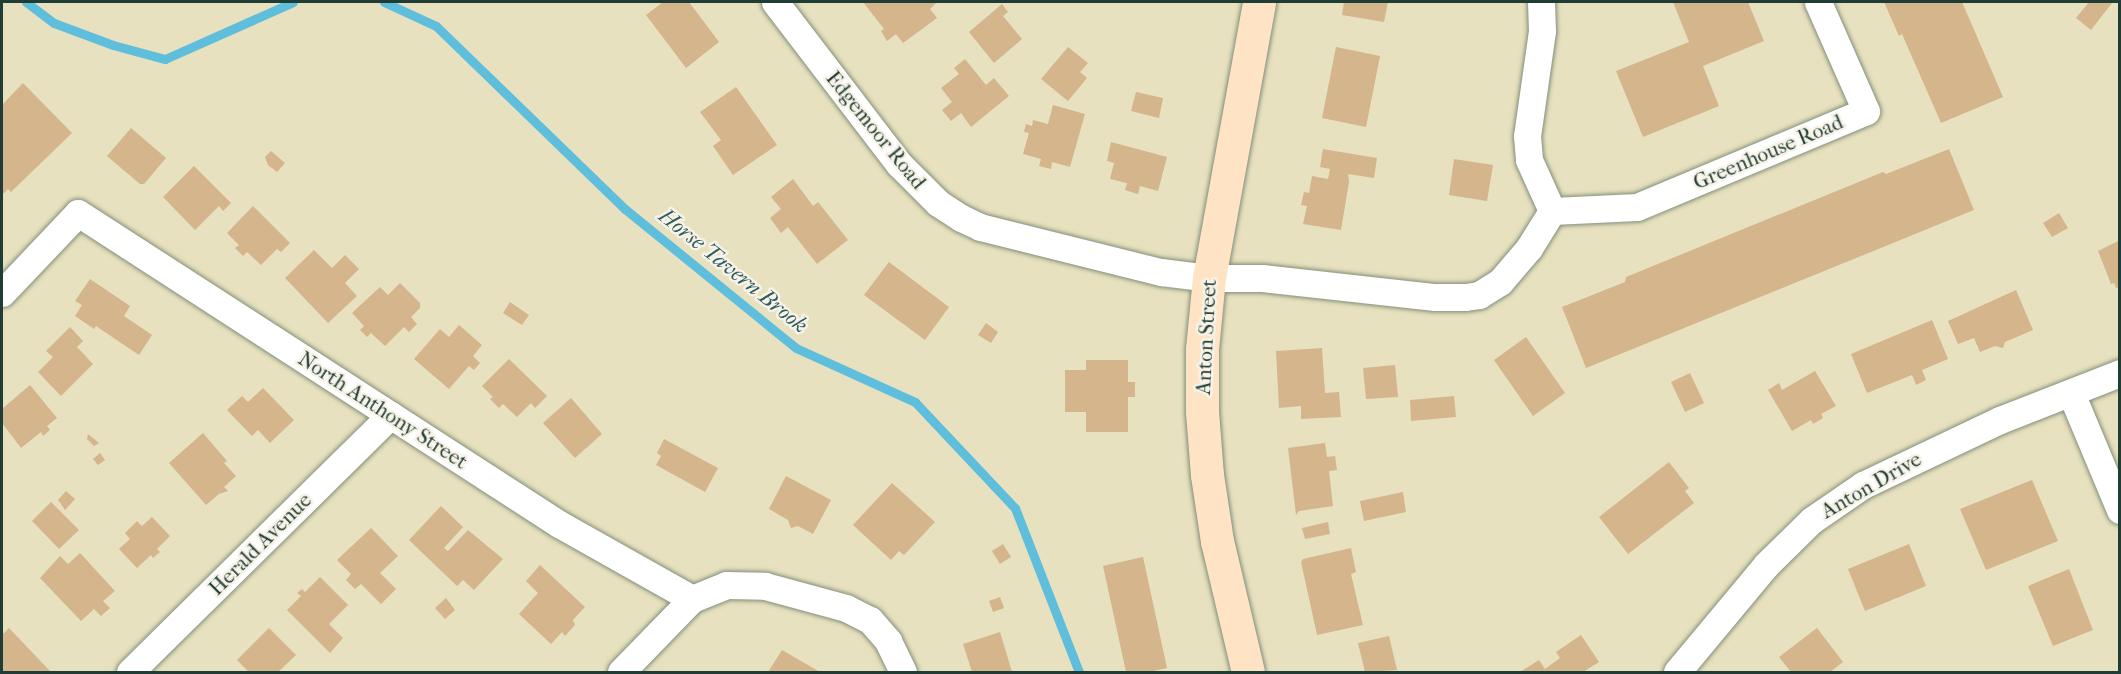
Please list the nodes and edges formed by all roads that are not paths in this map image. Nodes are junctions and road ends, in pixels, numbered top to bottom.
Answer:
1 (775, 2) edge
2 (1259, 2) edge
3 (1540, 2) edge
4 (1818, 2) edge
5 (1552, 211) junction
6 (1209, 278) junction
7 (2, 293) edge
8 (2120, 373) edge
9 (2071, 393) junction
10 (391, 415) junction
11 (2120, 510) edge
12 (692, 599) junction
13 (130, 672) edge
14 (621, 672) edge
15 (903, 672) edge
16 (1248, 672) edge
17 (1677, 672) edge

1 - 6 street, Edgemoor Road
2 - 6 street, Anton Street
3 - 5 street
4 - 5 street, Greenhouse Road
5 - 6 street
6 - 16 street, Anton Street
7 - 10 street, North Anthony Street
8 - 9 street, Anton Drive
9 - 11 street
9 - 17 street, Anton Drive
10 - 12 street, North Anthony Street
10 - 13 street, Herald Avenue
12 - 14 street
12 - 15 street

